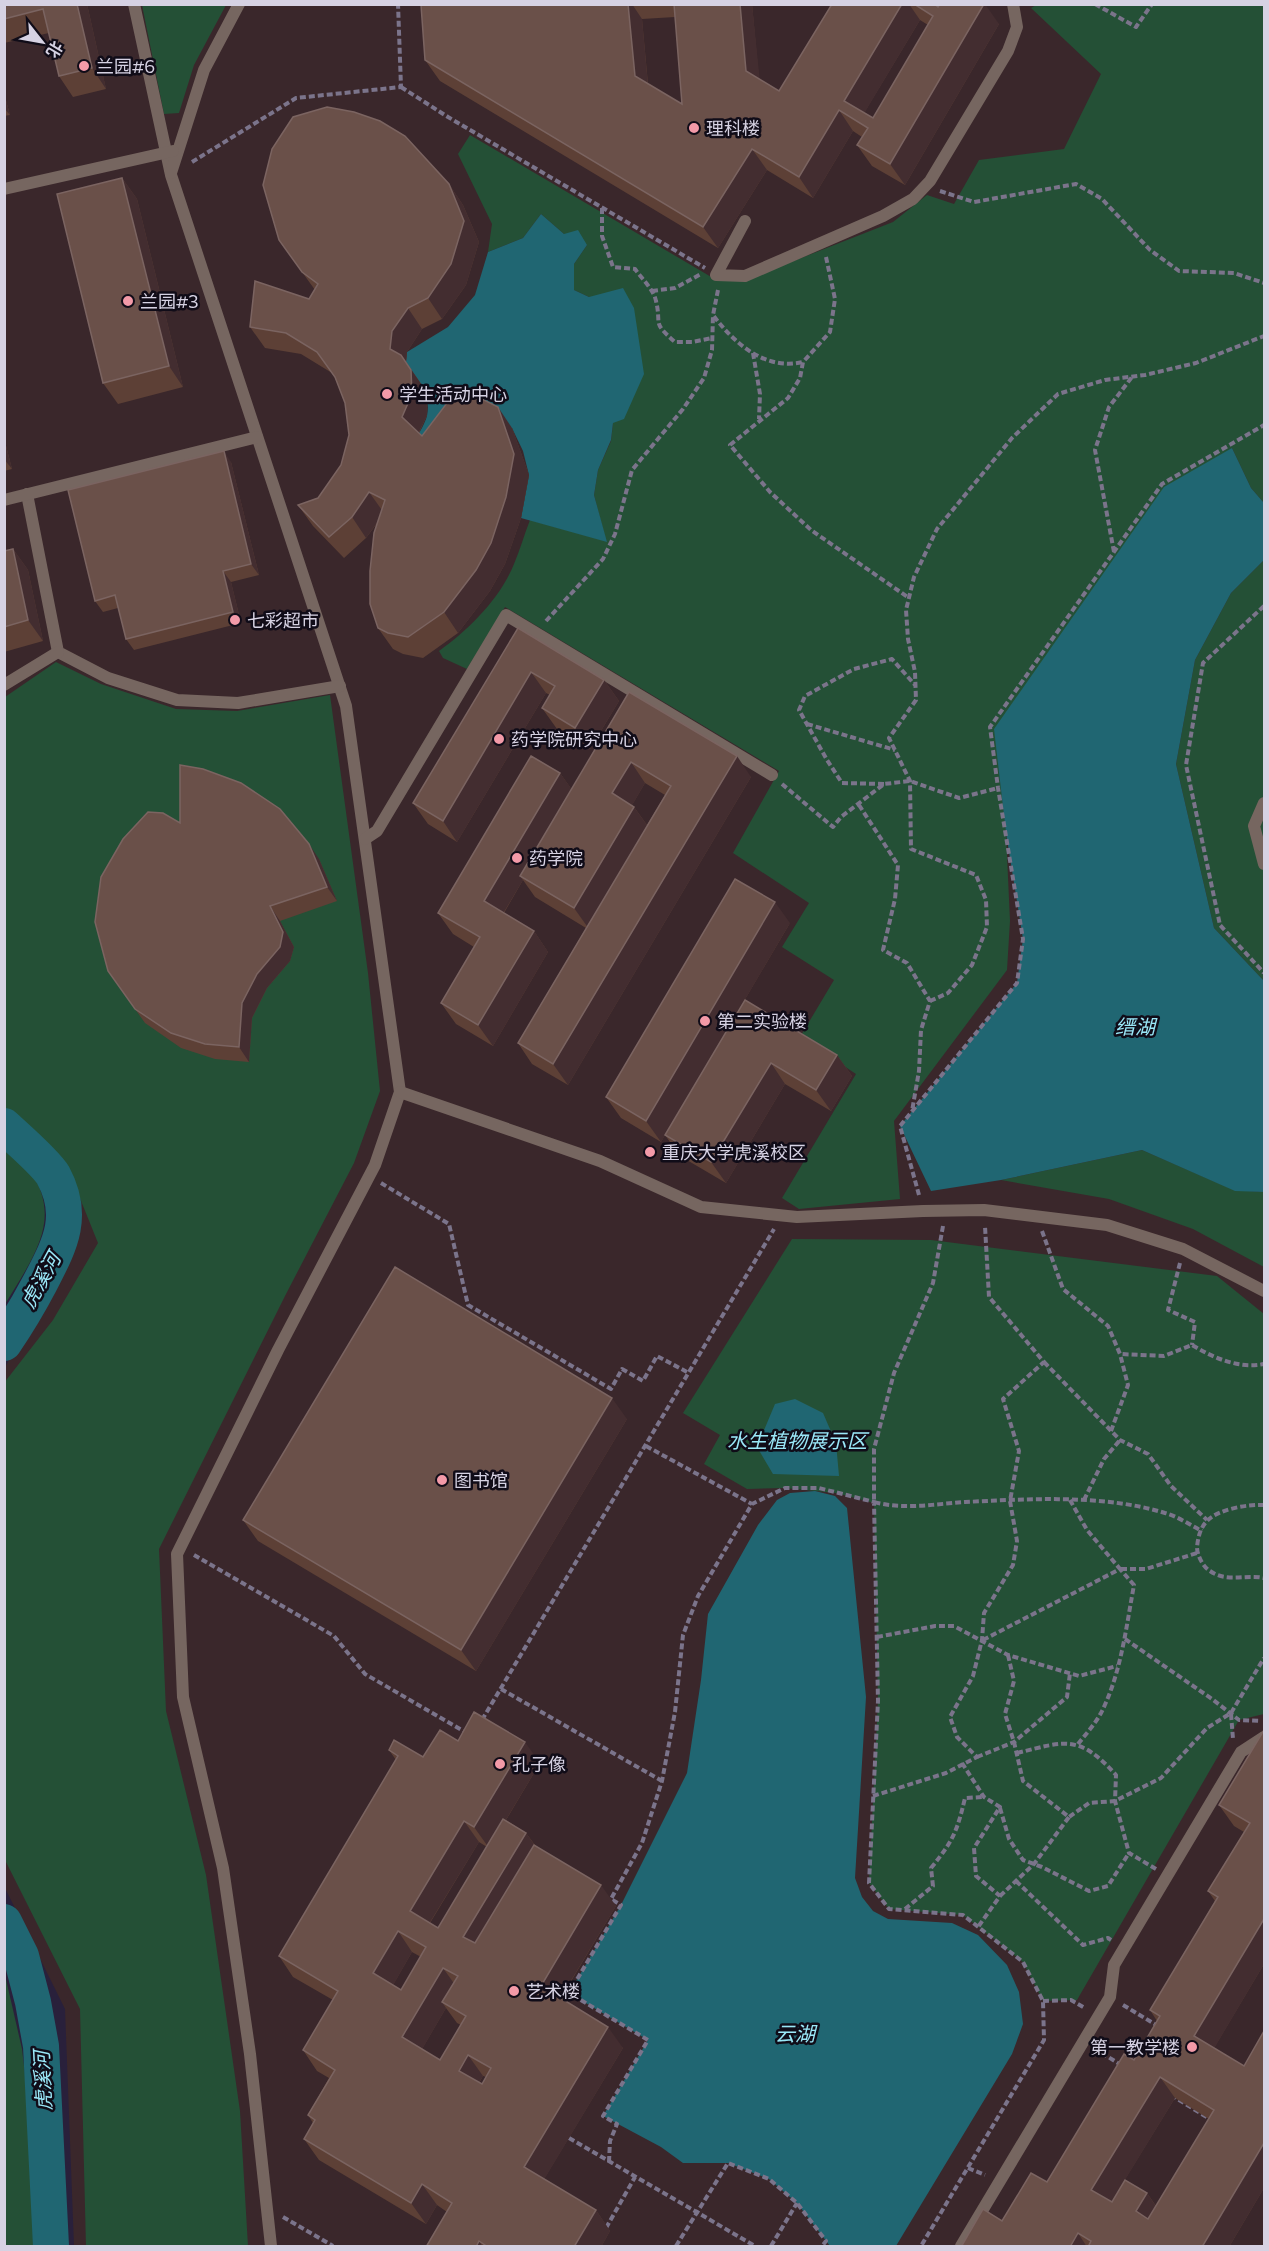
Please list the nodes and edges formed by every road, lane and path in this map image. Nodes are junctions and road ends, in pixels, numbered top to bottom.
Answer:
1 (134, 4) edge
2 (239, 4) edge
3 (398, 4) edge
4 (1013, 4) edge
5 (1095, 4) edge
6 (1152, 4) edge
7 (400, 87) junction
8 (172, 151) junction
9 (171, 175) junction
10 (925, 186) junction
11 (4, 189) edge
12 (602, 208) junction
13 (745, 221) dead end
14 (823, 242) junction
15 (722, 275) junction
16 (1264, 283) edge
17 (652, 291) junction
18 (713, 315) junction
19 (1264, 336) edge
20 (712, 338) junction
21 (1257, 339) junction
22 (1264, 343) edge
23 (753, 353) junction
24 (803, 362) junction
25 (1133, 377) junction
26 (759, 420) junction
27 (1264, 425) edge
28 (258, 436) junction
29 (27, 494) junction
30 (4, 500) edge
31 (1114, 552) junction
32 (909, 598) junction
33 (1264, 606) edge
34 (536, 633) junction
35 (57, 652) junction
36 (4, 685) edge
37 (915, 685) junction
38 (340, 686) junction
39 (807, 724) junction
40 (895, 750) junction
41 (772, 776) joint
42 (910, 781) junction
43 (884, 784) junction
44 (998, 788) junction
45 (1264, 802) edge
46 (859, 805) junction
47 (365, 839) junction
48 (1264, 864) edge
49 (1264, 973) edge
50 (930, 1001) junction
51 (400, 1092) junction
52 (911, 1112) junction
53 (369, 1176) junction
54 (984, 1210) junction
55 (923, 1211) junction
56 (945, 1211) junction
57 (782, 1215) junction
58 (1036, 1216) junction
59 (1183, 1250) junction
60 (1264, 1291) edge
61 (1192, 1345) junction
62 (1120, 1354) junction
63 (1044, 1362) junction
64 (1264, 1364) edge
65 (689, 1373) junction
66 (1111, 1431) junction
67 (1120, 1440) junction
68 (646, 1446) junction
69 (1070, 1500) junction
70 (1084, 1500) junction
71 (1010, 1501) junction
72 (874, 1502) junction
73 (752, 1504) junction
74 (1264, 1505) edge
75 (1207, 1520) junction
76 (1202, 1531) junction
77 (181, 1547) junction
78 (1197, 1553) junction
79 (1120, 1569) junction
80 (1264, 1578) edge
81 (877, 1637) junction
82 (1125, 1639) junction
83 (982, 1640) junction
84 (1008, 1655) junction
85 (1264, 1658) edge
86 (1117, 1666) junction
87 (1070, 1672) junction
88 (501, 1689) junction
89 (1231, 1713) junction
90 (1264, 1722) edge
91 (478, 1727) edge
92 (473, 1736) edge
93 (1264, 1737) edge
94 (1014, 1742) junction
95 (1078, 1744) junction
96 (1017, 1754) junction
97 (977, 1757) junction
98 (962, 1763) junction
99 (662, 1782) junction
100 (873, 1796) junction
101 (984, 1797) junction
102 (1115, 1801) junction
103 (1000, 1807) junction
104 (1069, 1817) junction
105 (1129, 1853) junction
106 (1034, 1864) junction
107 (1167, 1876) junction
108 (1016, 1881) junction
109 (1000, 1896) junction
110 (904, 1910) junction
111 (978, 1927) junction
112 (1124, 1948) junction
113 (1110, 1997) junction
114 (1043, 2001) junction
115 (1098, 2017) junction
116 (1159, 2027) junction
117 (1164, 2031) edge
118 (1154, 2036) edge
119 (1083, 2042) junction
120 (1122, 2066) edge
121 (1166, 2092) edge
122 (1220, 2126) edge
123 (569, 2138) dead end
124 (609, 2162) junction
125 (635, 2177) junction
126 (797, 2203) junction
127 (266, 2208) junction
128 (697, 2212) junction
129 (606, 2228) dead end
130 (271, 2247) edge
131 (333, 2247) edge
132 (676, 2247) edge
133 (755, 2247) edge
134 (771, 2247) edge
135 (822, 2247) edge
136 (921, 2247) edge
137 (961, 2247) edge

1 - 8 lane
2 - 8 lane
3 - 7 path
4 - 10 lane
5 - 6 path
7 - 9 path
7 - 12 path
8 - 9 lane
8 - 11 lane
9 - 28 lane
10 - 14 lane
10 - 16 path
12 - 17 path
12 - 17 path
13 - 15 lane
14 - 15 lane
14 - 24 path
15 - 18 path
17 - 20 path
18 - 20 path
18 - 23 path
19 - 21 path
20 - 34 path
21 - 22 path
21 - 25 path
23 - 24 path
23 - 26 path
24 - 26 path
25 - 31 path
25 - 32 path
26 - 32 path
27 - 31 path
28 - 29 lane
28 - 38 lane
29 - 30 lane
29 - 35 lane
31 - 44 path
32 - 37 path
33 - 49 path
34 - 41 lane
34 - 47 lane
35 - 36 lane
35 - 38 lane
37 - 39 path
37 - 40 path
38 - 47 lane
39 - 40 path
39 - 43 path
40 - 42 path
41 - 46 path
42 - 43 path
42 - 44 path
42 - 50 path
43 - 46 path
44 - 52 path
45 - 48 lane
46 - 50 path
47 - 51 lane
50 - 52 path
51 - 53 lane
51 - 57 lane
52 - 55 path
53 - 65 path
53 - 77 lane
54 - 56 lane
54 - 58 lane
54 - 63 path
55 - 56 lane
55 - 57 lane
56 - 72 path
57 - 65 path
58 - 59 lane
58 - 62 path
59 - 60 lane
59 - 61 path
61 - 62 path
61 - 64 path
62 - 66 path
63 - 66 path
63 - 71 path
65 - 68 path
66 - 67 path
67 - 70 path
67 - 75 path
68 - 73 path
68 - 88 path
69 - 70 path
69 - 71 path
69 - 79 path
70 - 76 path
71 - 72 path
71 - 83 path
72 - 73 path
72 - 81 path
73 - 99 path
74 - 75 path
75 - 76 path
76 - 78 path
77 - 92 path
77 - 127 lane
78 - 79 path
78 - 80 path
79 - 82 path
79 - 83 path
81 - 83 path
81 - 100 path
82 - 86 path
82 - 89 path
83 - 84 path
83 - 97 path
84 - 87 path
84 - 94 path
85 - 89 path
86 - 87 path
86 - 95 path
87 - 94 path
88 - 91 path
88 - 99 path
89 - 90 path
89 - 102 path
93 - 107 lane
94 - 96 path
94 - 97 path
95 - 96 path
95 - 102 path
96 - 104 path
97 - 98 path
98 - 100 path
98 - 101 path
99 - 124 path
100 - 110 path
101 - 103 path
101 - 110 path
102 - 104 path
102 - 105 path
103 - 106 path
103 - 109 path
104 - 106 path
105 - 106 path
105 - 107 path
106 - 108 path
107 - 112 lane
108 - 109 path
108 - 112 path
109 - 111 path
110 - 111 path
111 - 114 path
112 - 113 lane
113 - 115 lane
113 - 116 path
114 - 115 path
114 - 136 path
115 - 119 lane
116 - 117 path
116 - 118 path
119 - 120 path
119 - 137 lane
121 - 122 path
123 - 124 path
124 - 125 path
125 - 128 path
125 - 129 path
126 - 128 path
126 - 134 path
126 - 135 path
127 - 130 lane
127 - 131 path
128 - 132 path
128 - 133 path

